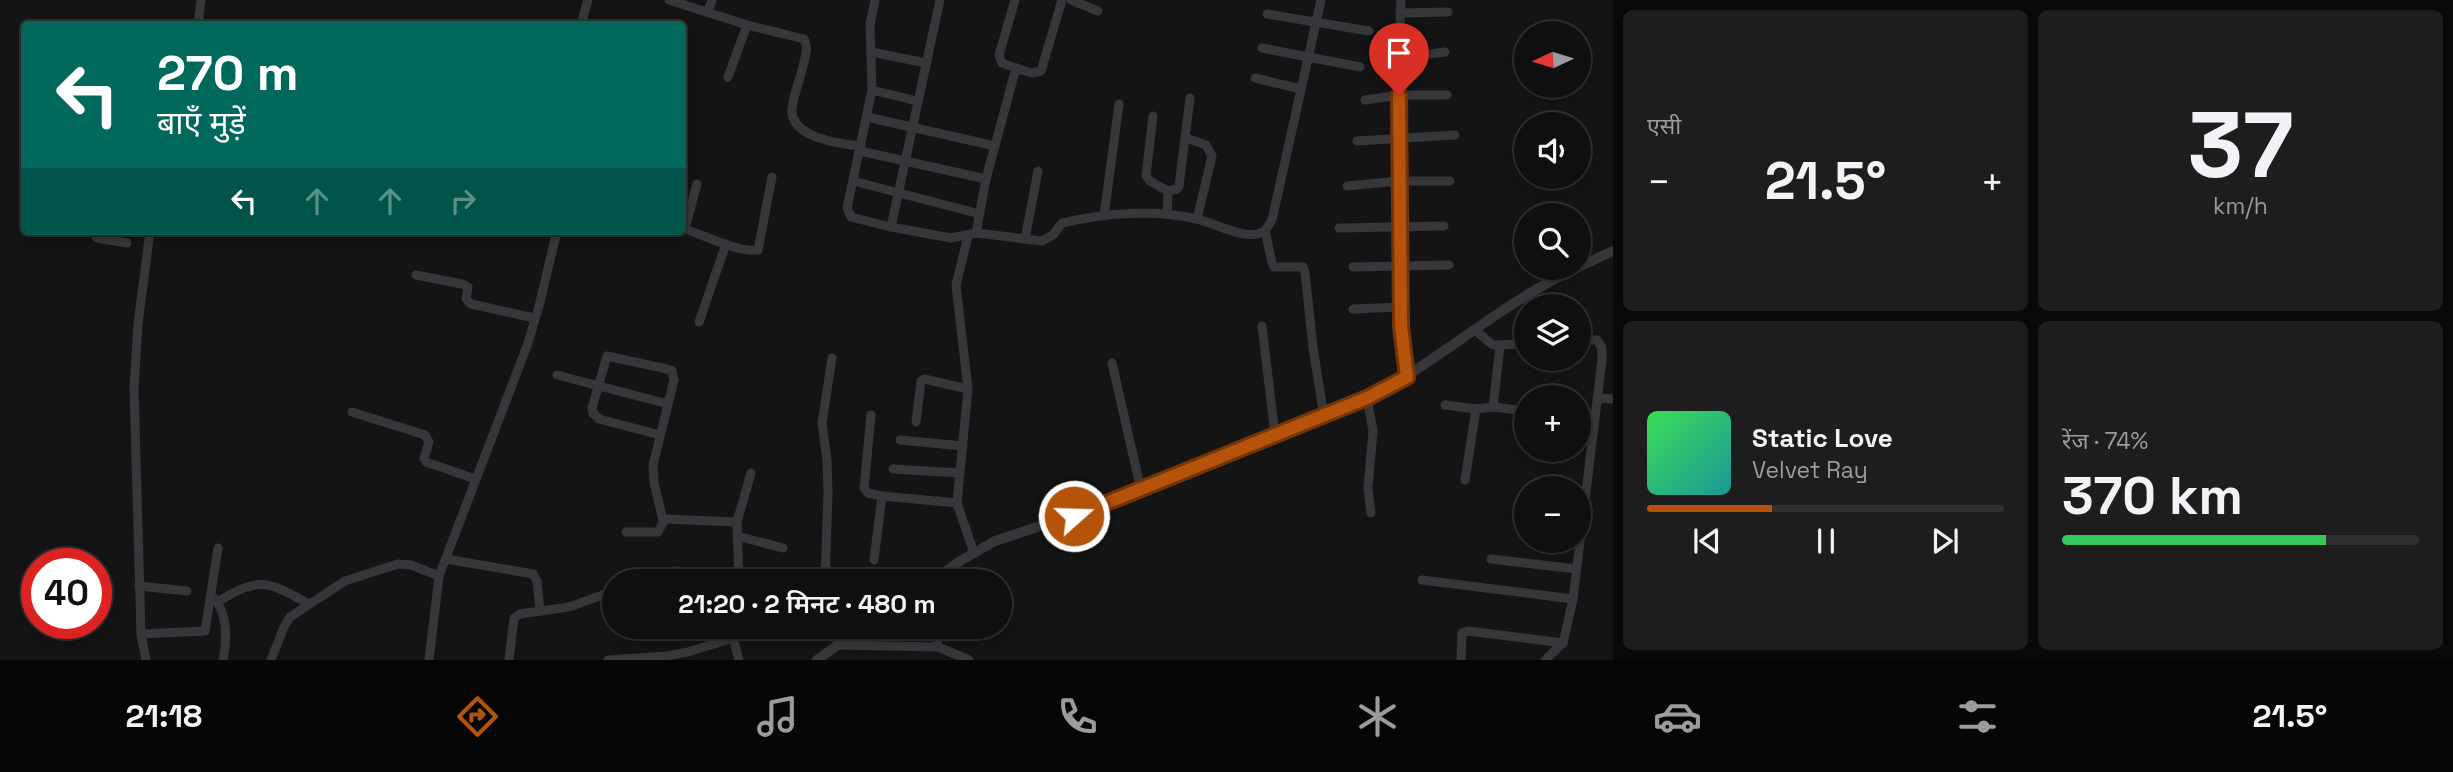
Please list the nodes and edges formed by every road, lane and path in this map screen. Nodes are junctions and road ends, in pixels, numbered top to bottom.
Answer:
1 (201, 0) edge
2 (588, 0) edge
3 (669, 0) edge
4 (712, 0) edge
5 (874, 0) edge
6 (940, 0) edge
7 (1015, 0) edge
8 (1062, 0) edge
9 (1071, 0) edge
10 (1321, 0) edge
11 (1401, 0) edge
12 (1098, 11) dead end
13 (708, 12) junction
14 (1448, 12) dead end
15 (1400, 13) junction
16 (1267, 14) dead end
17 (198, 21) edge
18 (582, 21) edge
19 (1316, 22) junction
20 (747, 25) junction
21 (1369, 31) dead end
22 (1262, 48) dead end
23 (871, 52) junction
24 (1445, 52) dead end
25 (1308, 56) junction
26 (1398, 58) junction
27 (926, 63) junction
28 (1360, 66) dead end
29 (1016, 68) junction
30 (728, 77) dead end
31 (1255, 78) dead end
32 (1301, 89) junction
33 (872, 90) junction
34 (1399, 95) junction
35 (1447, 95) dead end
36 (1190, 99) dead end
37 (1365, 100) dead end
38 (917, 101) junction
39 (1119, 104) dead end
40 (1153, 116) dead end
41 (867, 117) junction
42 (912, 126) junction
43 (1455, 135) dead end
44 (1186, 138) junction
45 (1399, 138) junction
46 (1357, 141) dead end
47 (995, 146) junction
48 (861, 149) junction
49 (904, 160) junction
50 (1038, 171) dead end
51 (772, 177) dead end
52 (986, 179) junction
53 (853, 181) junction
54 (1399, 181) junction
55 (1450, 181) dead end
56 (697, 184) dead end
57 (1347, 186) dead end
58 (1168, 191) junction
59 (897, 193) junction
60 (980, 214) junction
61 (1167, 214) junction
62 (1104, 216) junction
63 (1197, 219) junction
64 (686, 221) edge
65 (1399, 226) junction
66 (1444, 226) dead end
67 (891, 227) junction
68 (1339, 228) dead end
69 (686, 229) edge
70 (1265, 231) junction
71 (95, 235) edge
72 (149, 235) edge
73 (556, 235) edge
74 (972, 235) junction
75 (1025, 239) junction
76 (127, 243) dead end
77 (726, 244) junction
78 (1613, 251) edge
79 (1591, 261) edge
80 (1449, 265) dead end
81 (1400, 266) junction
82 (1353, 267) dead end
83 (416, 275) dead end
84 (1554, 280) edge
85 (1401, 307) junction
86 (1353, 309) dead end
87 (534, 318) junction
88 (699, 322) dead end
89 (1262, 326) dead end
90 (1475, 330) junction
91 (1591, 340) edge
92 (1514, 345) edge
93 (1500, 346) junction
94 (832, 358) dead end
95 (1112, 363) dead end
96 (557, 375) dead end
97 (1407, 377) junction
98 (598, 385) junction
99 (968, 389) junction
100 (1367, 398) junction
101 (1597, 398) junction
102 (1613, 399) edge
103 (668, 404) junction
104 (1445, 405) dead end
105 (1493, 407) junction
106 (1476, 409) junction
107 (1514, 410) edge
108 (352, 412) dead end
109 (871, 415) dead end
110 (1324, 416) junction
111 (916, 422) dead end
112 (660, 435) junction
113 (1275, 435) junction
114 (900, 440) dead end
115 (963, 446) junction
116 (893, 469) dead end
117 (959, 472) junction
118 (751, 473) dead end
119 (475, 479) junction
120 (1465, 480) dead end
121 (1141, 489) junction
122 (882, 496) junction
123 (957, 503) junction
124 (1371, 513) dead end
125 (663, 520) junction
126 (737, 522) junction
127 (626, 532) dead end
128 (737, 536) junction
129 (218, 548) dead end
130 (782, 548) dead end
131 (974, 553) junction
132 (446, 559) junction
133 (1491, 559) dead end
134 (874, 560) dead end
135 (739, 569) edge
136 (825, 569) edge
137 (951, 569) edge
138 (1576, 569) junction
139 (439, 576) junction
140 (1422, 580) dead end
141 (139, 586) junction
142 (187, 591) dead end
143 (602, 595) edge
144 (214, 598) junction
145 (1573, 599) junction
146 (309, 604) junction
147 (540, 611) junction
148 (141, 634) junction
149 (729, 639) edge
150 (733, 639) edge
151 (846, 639) edge
152 (937, 639) edge
153 (1563, 643) junction
154 (836, 645) junction
155 (938, 647) junction
156 (146, 660) edge
157 (223, 660) edge
158 (271, 660) edge
159 (429, 660) edge
160 (509, 660) edge
161 (608, 660) edge
162 (739, 660) edge
163 (817, 660) edge
164 (969, 660) edge
165 (1461, 660) edge
166 (1545, 660) edge

1 - 17 street
2 - 18 street
3 - 13 street
4 - 13 street
5 - 23 street
6 - 27 street
7 - 29 street
8 - 29 street
9 - 12 street
10 - 19 street
11 - 15 street
13 - 20 street
14 - 15 street
15 - 26 street
16 - 19 street
19 - 21 street
19 - 25 street
20 - 30 street
20 - 48 street
22 - 25 street
23 - 27 street
23 - 33 street
24 - 26 street
25 - 28 street
25 - 32 street
26 - 34 street
27 - 38 street
29 - 47 street
31 - 32 street
32 - 70 street
33 - 38 street
33 - 41 street
34 - 35 street
34 - 37 street
34 - 45 street
36 - 44 street
38 - 42 street
39 - 62 street
40 - 58 street
41 - 42 street
41 - 48 street
42 - 47 street
42 - 49 street
43 - 45 street
44 - 58 street
44 - 63 street
45 - 46 street
45 - 54 street
47 - 52 street
48 - 49 street
48 - 53 street
49 - 52 street
49 - 59 street
50 - 75 street
51 - 77 street
52 - 60 street
53 - 59 street
53 - 67 street
54 - 55 street
54 - 57 street
54 - 65 street
56 - 64 street
58 - 61 street
59 - 60 street
59 - 67 street
60 - 74 street
61 - 62 street
61 - 63 street
62 - 75 street
63 - 70 street
65 - 66 street
65 - 68 street
65 - 81 street
67 - 74 street
69 - 77 street
70 - 110 street
71 - 76 street
72 - 141 street
73 - 87 street
74 - 75 street
74 - 99 street
77 - 88 street
78 - 79 street
80 - 81 street
81 - 82 street
81 - 85 street
83 - 87 street
84 - 90 street
85 - 86 street
85 - 97 street
87 - 119 street
89 - 113 street
90 - 93 street
90 - 97 street
91 - 101 street
92 - 93 street
93 - 105 street
94 - 136 street
95 - 121 street
96 - 98 street
97 - 100 street
98 - 103 street
98 - 103 street
98 - 112 street
99 - 111 street
99 - 115 street
100 - 110 street
100 - 124 street
101 - 102 street
101 - 138 street
103 - 112 street
104 - 106 street
105 - 106 street
105 - 107 street
106 - 120 street
108 - 119 street
109 - 122 street
110 - 113 street
112 - 125 street
113 - 121 street
114 - 115 street
115 - 117 street
116 - 117 street
117 - 123 street
118 - 126 street
119 - 132 street
121 - 131 street
122 - 123 street
122 - 134 street
123 - 131 street
125 - 126 street
125 - 127 street
126 - 128 street
128 - 130 street
128 - 135 street
129 - 144 street
131 - 137 street
132 - 139 street
132 - 147 street
133 - 138 street
138 - 145 street
139 - 146 street
139 - 159 street
140 - 145 street
141 - 142 street
141 - 148 street
143 - 147 street
144 - 146 street
144 - 148 street
144 - 157 street
145 - 153 street
146 - 158 street
147 - 160 street
148 - 156 street
149 - 161 street
150 - 162 street
151 - 154 street
152 - 155 street
153 - 165 street
153 - 166 street
154 - 155 street
154 - 163 street
155 - 164 street

